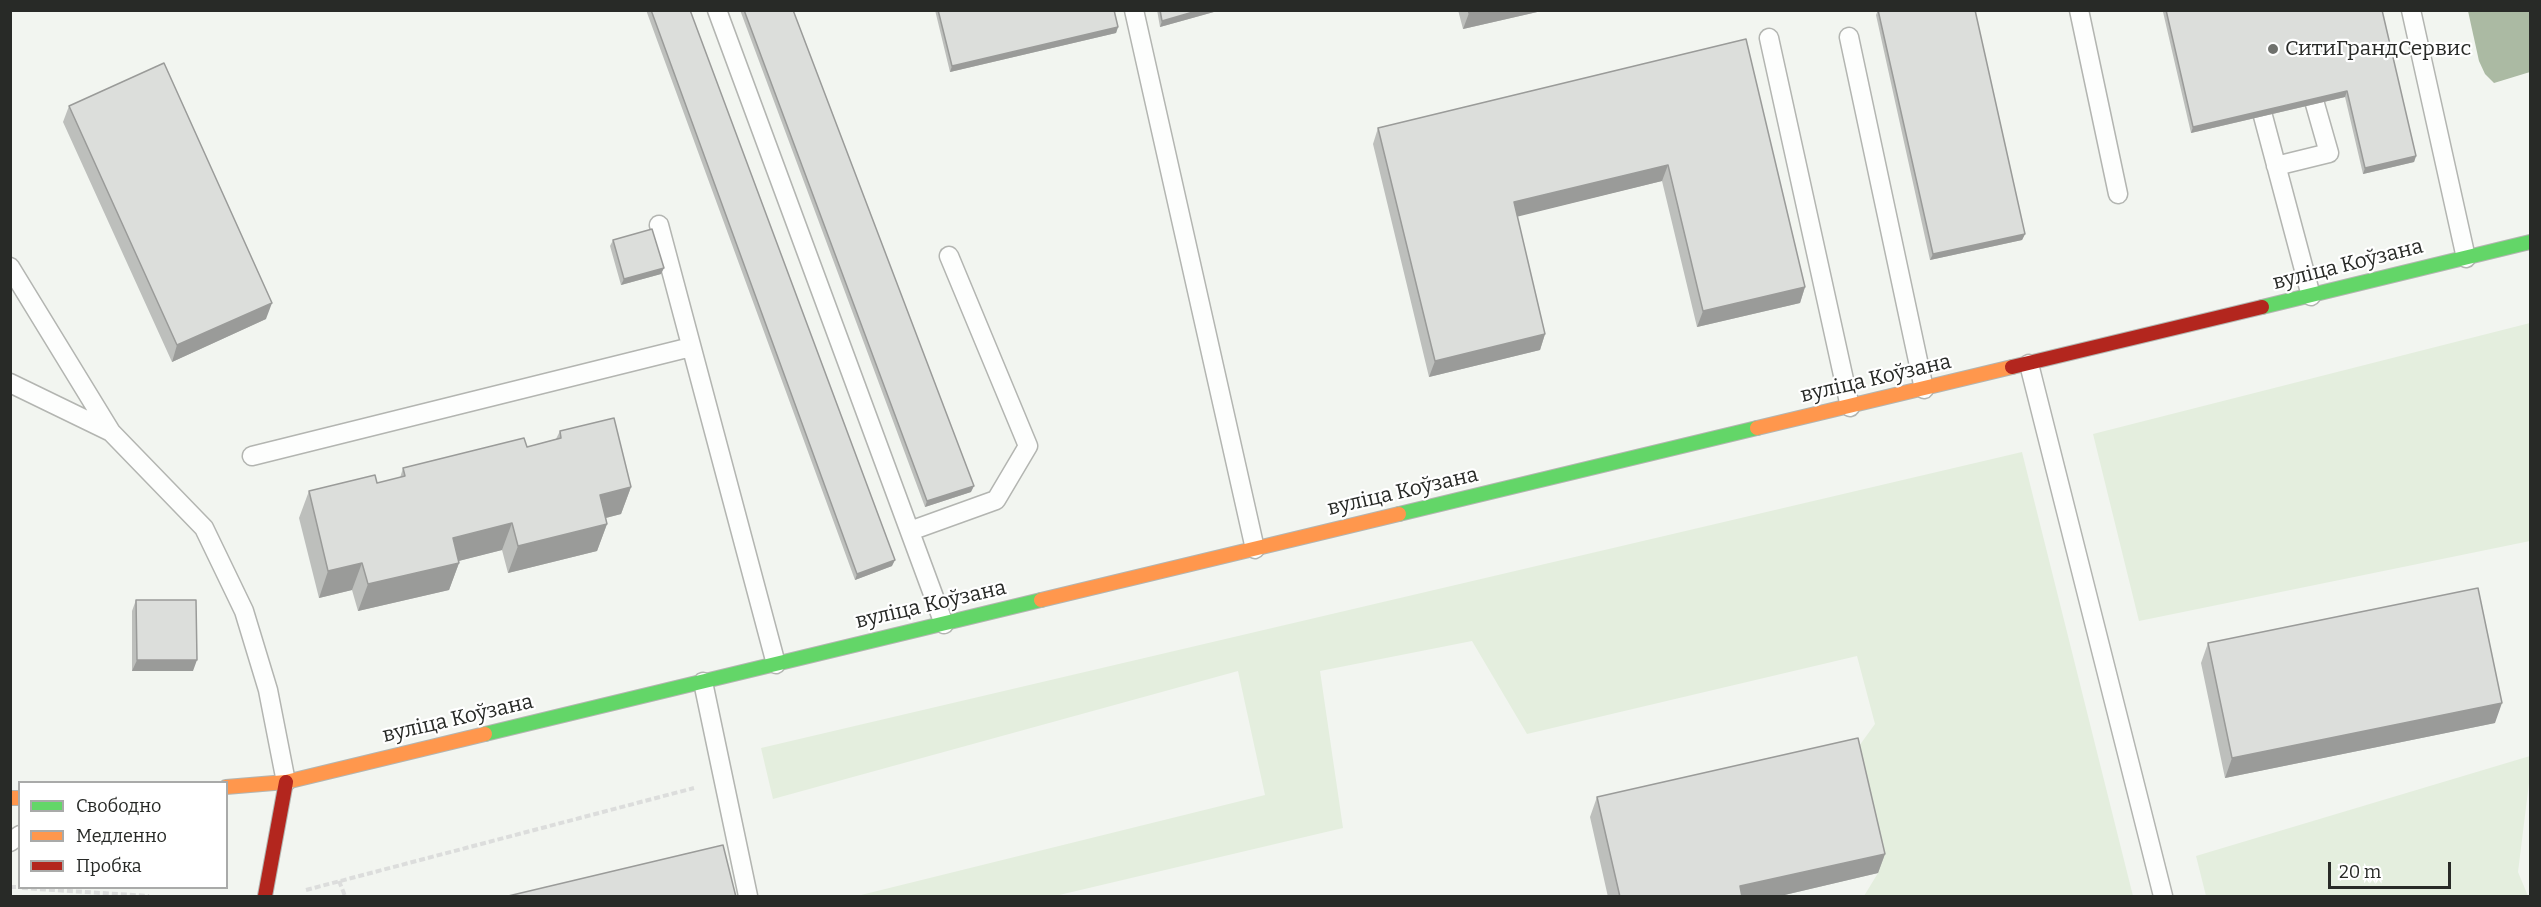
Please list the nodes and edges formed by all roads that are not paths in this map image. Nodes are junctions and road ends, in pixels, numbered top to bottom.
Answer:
1 (717, 10) edge
2 (1134, 10) edge
3 (2079, 10) edge
4 (2411, 10) edge
5 (1849, 37) dead end
6 (1769, 38) dead end
7 (2315, 105) edge
8 (2263, 116) edge
9 (2276, 166) junction
10 (2118, 194) dead end
11 (658, 225) dead end
12 (2530, 242) edge
13 (949, 256) dead end
14 (2466, 258) junction
15 (10, 267) edge
16 (2311, 296) junction
17 (691, 346) junction
18 (2029, 364) junction
19 (10, 383) edge
20 (1924, 389) junction
21 (1850, 407) junction
22 (111, 432) junction
23 (252, 456) dead end
24 (910, 531) junction
25 (1255, 549) junction
26 (944, 624) junction
27 (776, 664) junction
28 (703, 682) junction
29 (286, 782) junction
30 (228, 787) edge
31 (265, 897) edge
32 (748, 897) edge
33 (2163, 897) edge

1 - 24 lane
2 - 25 lane
3 - 10 lane
4 - 14 lane
5 - 20 lane
6 - 21 lane
7 - 9 lane
8 - 9 lane
9 - 16 lane
11 - 17 lane
12 - 14 street, вуліца Коўзана
13 - 24 lane
14 - 16 street, вуліца Коўзана
15 - 22 lane
16 - 18 street, вуліца Коўзана
17 - 23 lane
17 - 27 lane
18 - 20 street, вуліца Коўзана
18 - 33 lane
19 - 22 lane
20 - 21 street, вуліца Коўзана
21 - 25 street, вуліца Коўзана
22 - 29 lane
24 - 26 lane
25 - 26 street, вуліца Коўзана
26 - 27 street, вуліца Коўзана
27 - 28 street, вуліца Коўзана
28 - 29 street, вуліца Коўзана
28 - 32 lane
29 - 30 street, вуліца Коўзана
29 - 31 street

